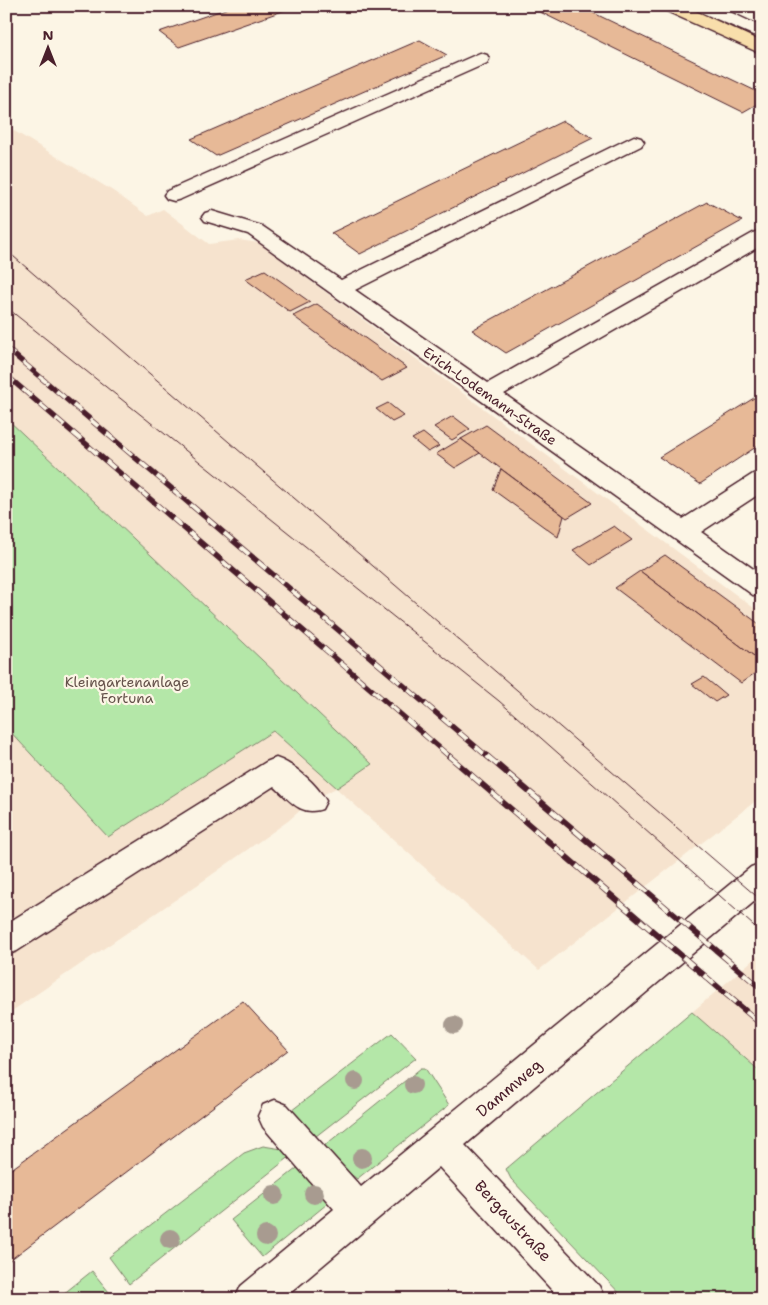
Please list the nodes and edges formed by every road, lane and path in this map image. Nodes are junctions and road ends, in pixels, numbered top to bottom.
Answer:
1 (670, 6) edge
2 (702, 6) edge
3 (762, 34) edge
4 (762, 49) edge
5 (480, 59) dead end
6 (634, 142) dead end
7 (174, 195) dead end
8 (212, 217) dead end
9 (762, 236) edge
10 (338, 290) junction
11 (488, 393) junction
12 (762, 480) edge
13 (682, 532) junction
14 (762, 588) edge
15 (312, 801) dead end
16 (762, 876) edge
17 (6, 941) edge
18 (275, 1116) dead end
19 (441, 1144) junction
20 (360, 1212) junction
21 (254, 1299) edge
22 (586, 1299) edge

1 - 4 main road
2 - 3 street
5 - 7 street
6 - 10 street
8 - 10 street, Erich-Lodemann-Straße
9 - 11 street
10 - 11 street, Erich-Lodemann-Straße
11 - 13 street, Erich-Lodemann-Straße
12 - 13 street
13 - 14 street, Erich-Lodemann-Straße
15 - 17 street
16 - 19 street, Dammweg
18 - 20 street
19 - 20 street, Dammweg
19 - 22 street, Bergaustraße
20 - 21 street, Dammweg

